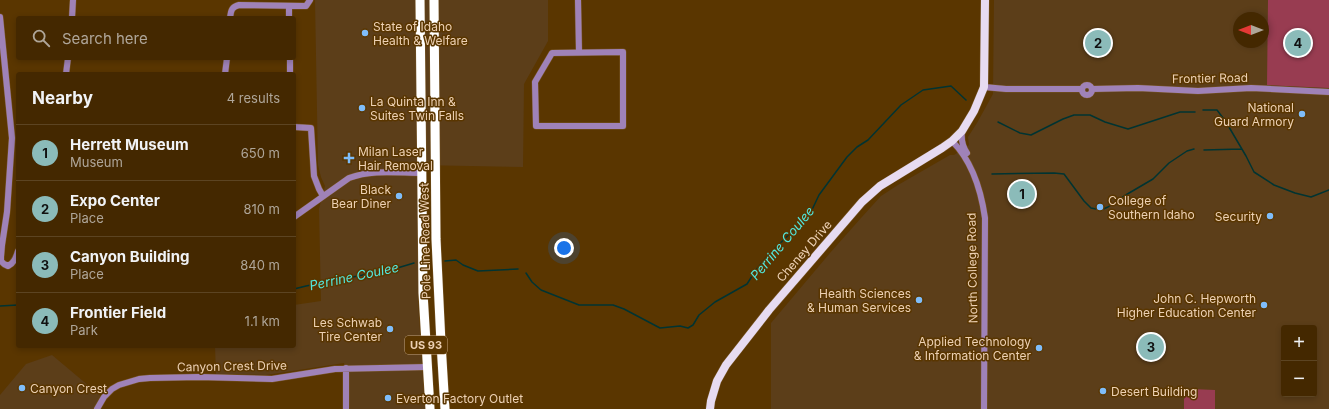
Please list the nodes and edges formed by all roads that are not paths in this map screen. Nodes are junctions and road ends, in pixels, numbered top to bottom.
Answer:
1 (73, 0) edge
2 (310, 0) edge
3 (420, 0) edge
4 (434, 0) edge
5 (578, 0) edge
6 (985, 0) edge
7 (289, 6) junction
8 (72, 16) edge
9 (230, 16) edge
10 (289, 16) edge
11 (0, 17) edge
12 (579, 52) junction
13 (68, 60) edge
14 (227, 60) edge
15 (290, 60) edge
16 (66, 72) edge
17 (225, 72) edge
18 (290, 72) edge
19 (984, 87) junction
20 (1329, 92) edge
21 (296, 127) edge
22 (962, 131) junction
23 (952, 141) junction
24 (422, 173) junction
25 (323, 196) junction
26 (296, 216) edge
27 (985, 218) junction
28 (16, 256) edge
29 (427, 367) junction
30 (346, 368) junction
31 (97, 409) edge
32 (346, 409) edge
33 (430, 409) edge
34 (445, 409) edge
35 (710, 409) edge
36 (984, 409) edge

1 - 8 street
2 - 7 street
3 - 24 highway, Pole Line Road West / US 93
4 - 34 highway, Pole Line Road West / US 93
5 - 12 street
6 - 19 main road
7 - 9 street
7 - 10 street
11 - 28 street
12 - 12 street
13 - 16 street
14 - 17 street
15 - 18 street
19 - 20 street, Frontier Road
19 - 22 main road
21 - 25 street
22 - 23 main road
22 - 27 street
23 - 27 street, North College Road
23 - 35 main road, Cheney Drive
24 - 25 street
24 - 29 highway, Pole Line Road West / US 93
25 - 26 street
27 - 36 street, North College Road
29 - 30 street, Canyon Crest Drive
29 - 33 highway, Pole Line Road West / US 93
30 - 31 street, Canyon Crest Drive
30 - 32 street

